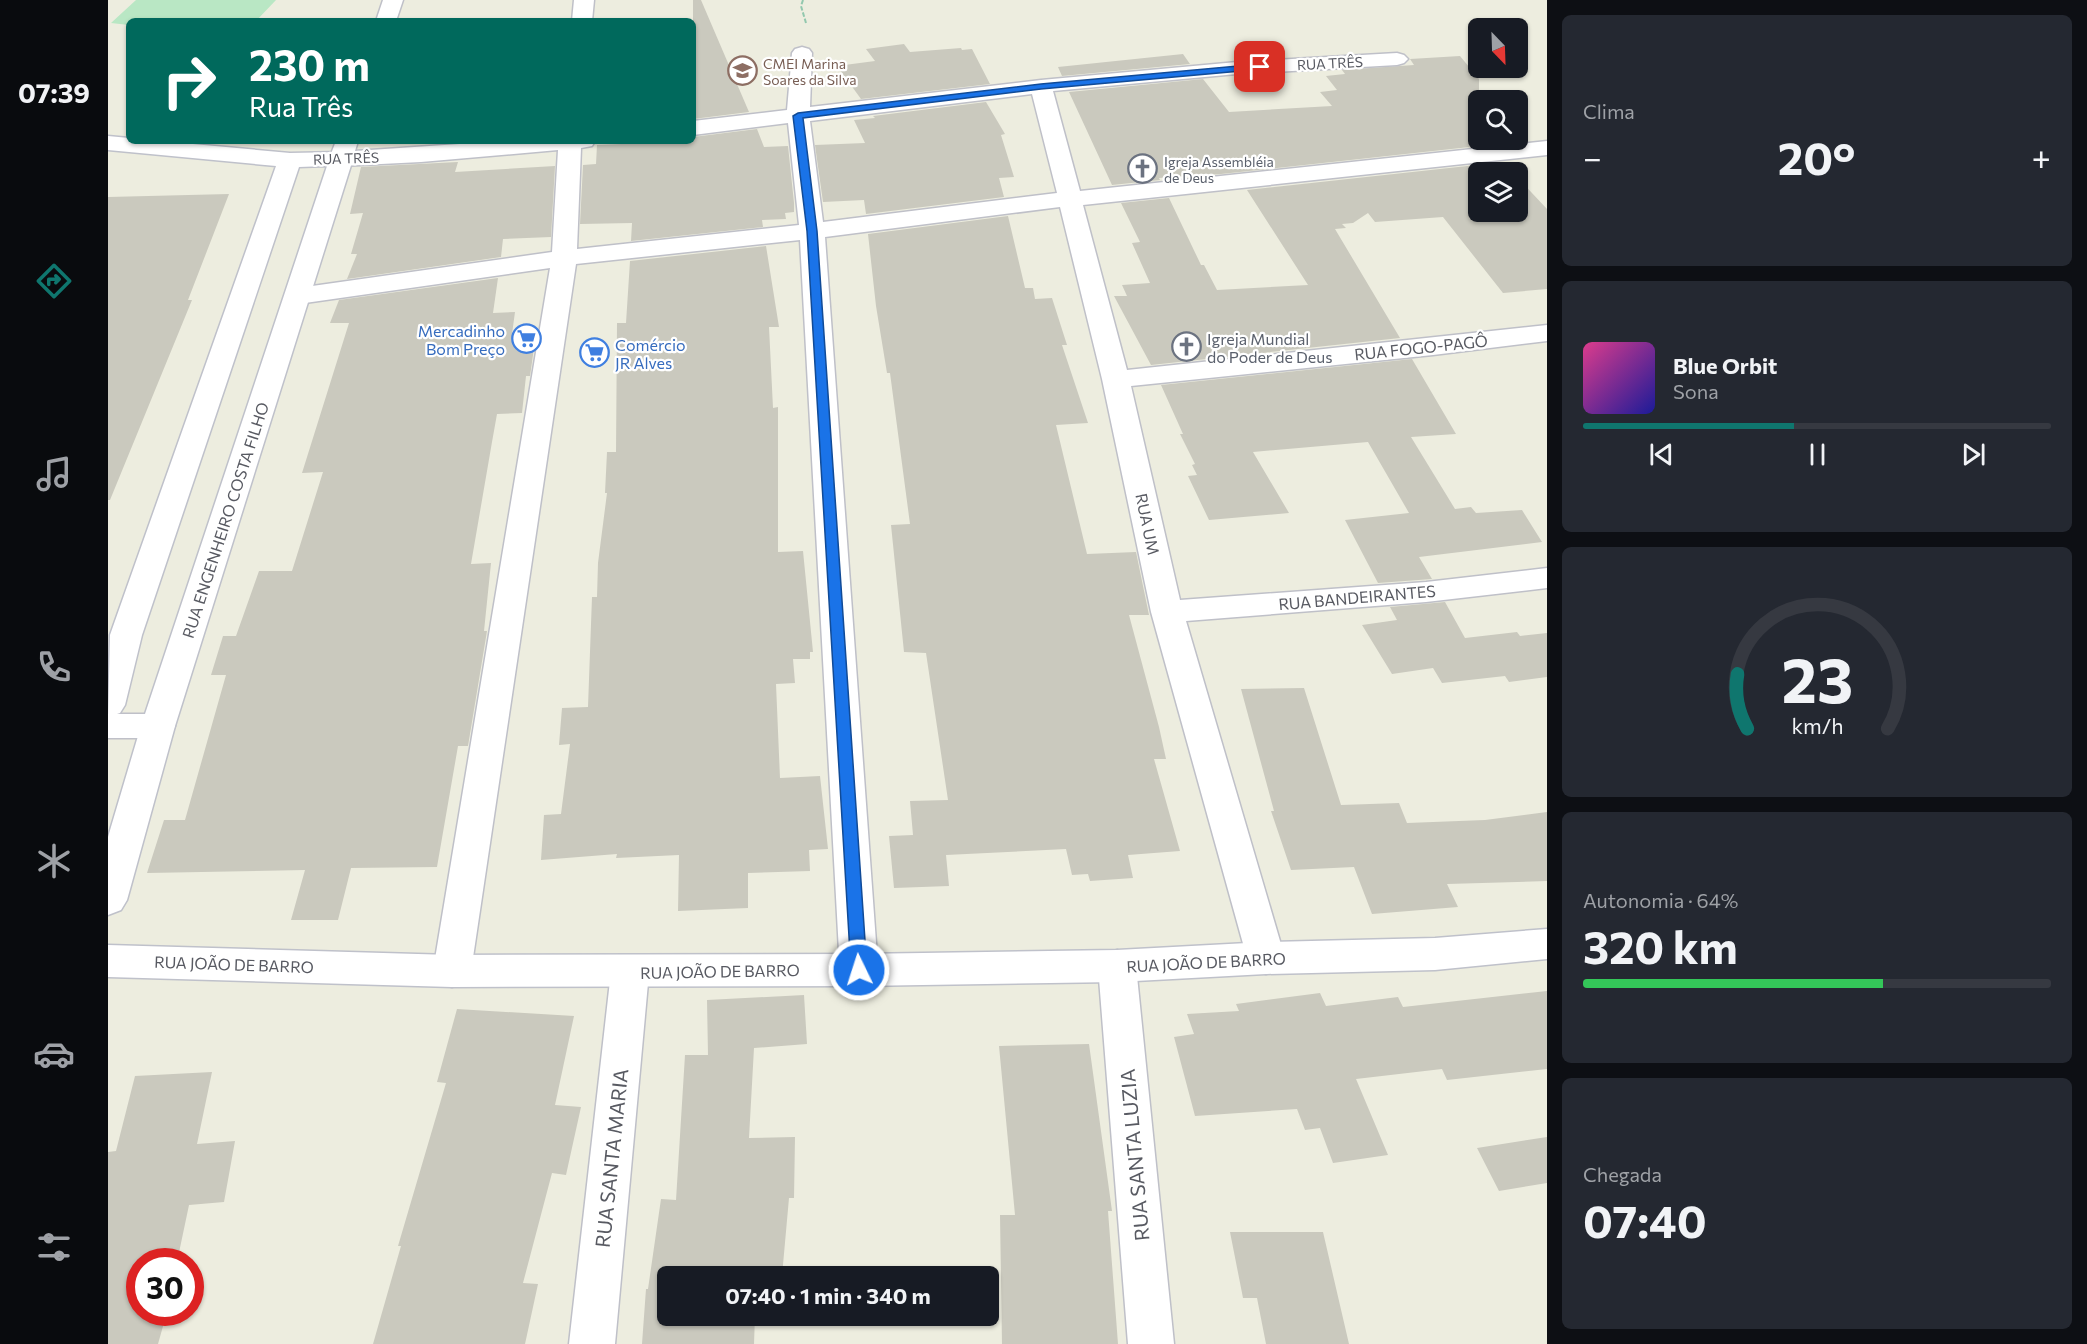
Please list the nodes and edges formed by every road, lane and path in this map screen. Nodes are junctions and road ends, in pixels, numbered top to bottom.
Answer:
1 (393, 0) edge
2 (584, 0) edge
3 (387, 18) edge
4 (582, 18) edge
5 (802, 53) dead end
6 (1397, 59) dead end
7 (1041, 86) junction
8 (798, 116) junction
9 (696, 128) edge
10 (108, 143) edge
11 (516, 144) edge
12 (574, 144) edge
13 (1547, 148) edge
14 (344, 150) edge
15 (290, 160) junction
16 (1068, 199) junction
17 (812, 231) junction
18 (564, 258) junction
19 (298, 296) junction
20 (1547, 333) edge
21 (1116, 379) junction
22 (1547, 578) edge
23 (1167, 612) junction
24 (108, 705) edge
25 (108, 726) edge
26 (158, 726) junction
27 (108, 900) edge
28 (1547, 944) edge
29 (1266, 958) junction
30 (108, 961) edge
31 (1117, 966) junction
32 (859, 970) junction
33 (452, 971) junction
34 (630, 972) junction
35 (592, 1344) edge
36 (1151, 1344) edge

1 - 3 street
2 - 4 street
5 - 8 street
6 - 7 street, RUA TRÊS
7 - 8 street, RUA TRÊS
7 - 16 street, RUA UM
8 - 9 street, RUA TRÊS
8 - 17 street
10 - 15 street, RUA TRÊS
11 - 14 street, RUA TRÊS
12 - 18 street
13 - 16 street
14 - 15 street, RUA TRÊS
14 - 19 street, RUA ENGENHEIRO COSTA FILHO
15 - 24 street
16 - 17 street
16 - 21 street, RUA UM
17 - 18 street
17 - 32 street
18 - 19 street
18 - 33 street
19 - 26 street, RUA ENGENHEIRO COSTA FILHO
20 - 21 street, RUA FOGO-PAGÔ
21 - 23 street, RUA UM
22 - 23 street, RUA BANDEIRANTES
23 - 29 street, RUA UM
25 - 26 street
26 - 27 street, RUA ENGENHEIRO COSTA FILHO
28 - 29 street, RUA JOÃO DE BARRO
29 - 31 street, RUA JOÃO DE BARRO
30 - 33 street, RUA JOÃO DE BARRO
31 - 32 street, RUA JOÃO DE BARRO
31 - 36 street, RUA SANTA LUZIA
32 - 34 street, RUA JOÃO DE BARRO
33 - 34 street, RUA JOÃO DE BARRO
34 - 35 street, RUA SANTA MARIA

